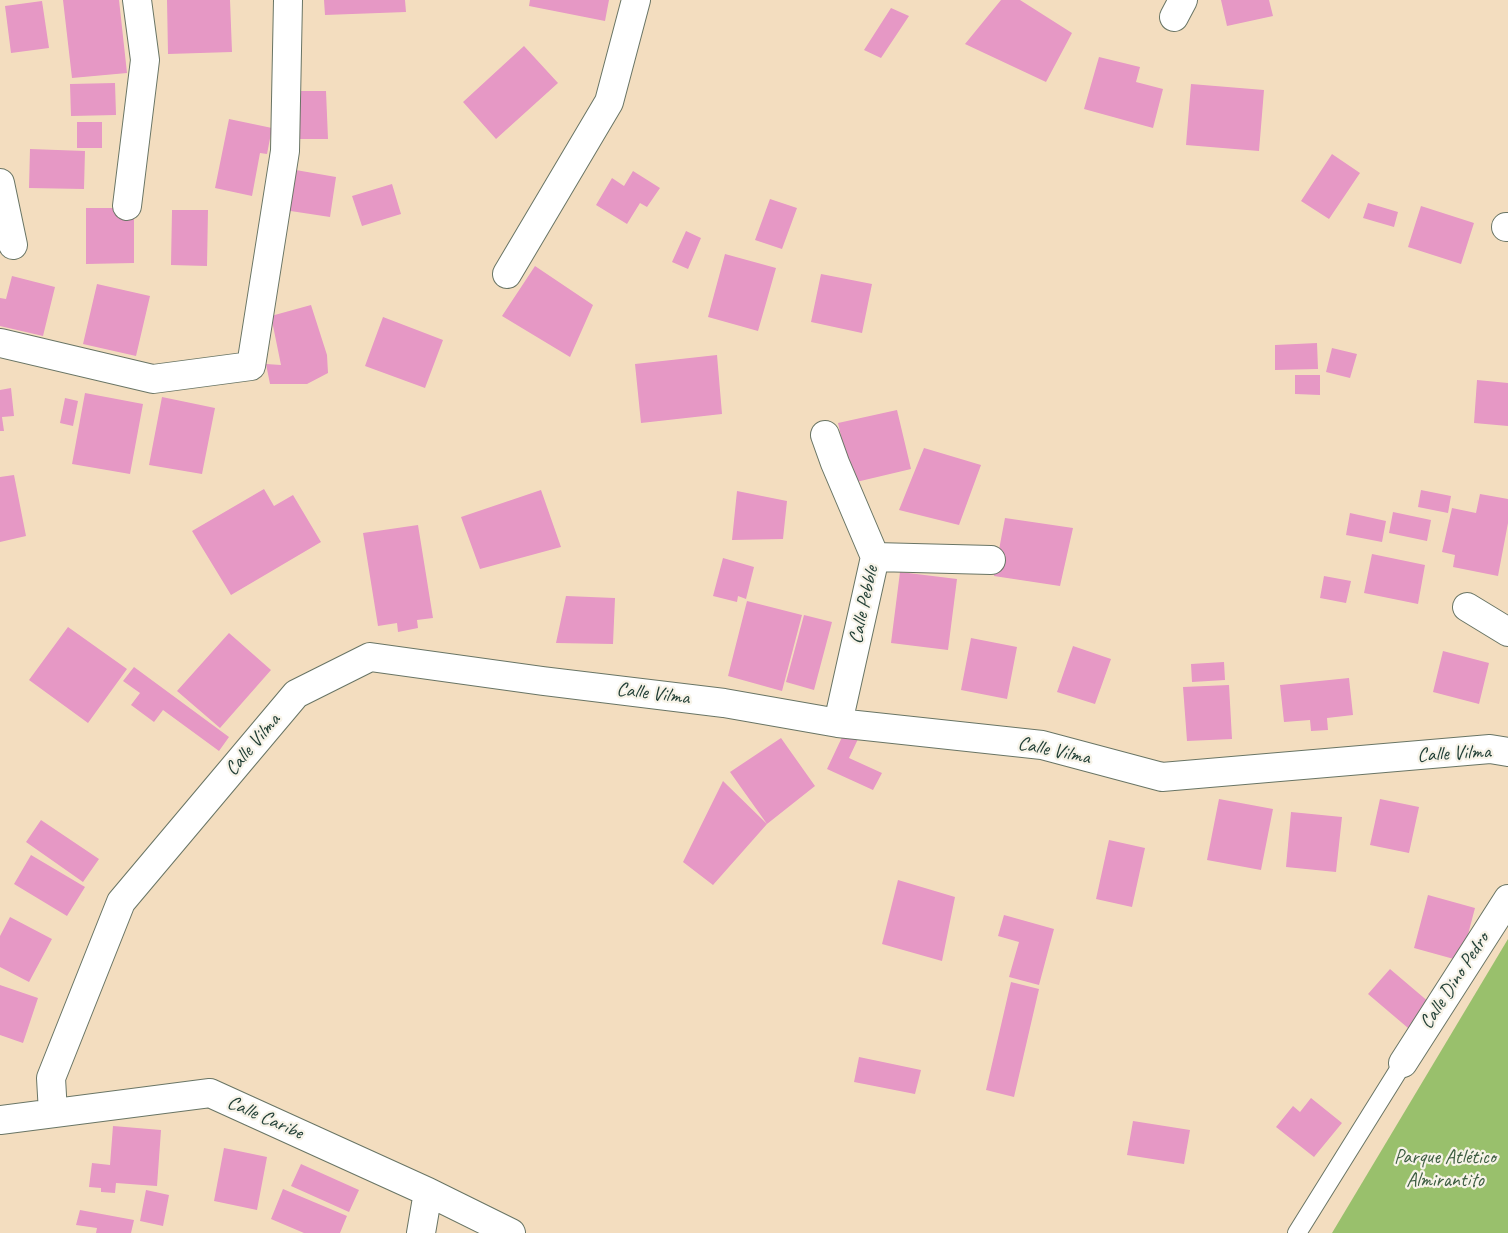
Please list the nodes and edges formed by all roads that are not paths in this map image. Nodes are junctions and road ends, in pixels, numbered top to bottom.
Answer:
1 (137, 0) edge
2 (288, 0) edge
3 (636, 0) edge
4 (0, 183) edge
5 (127, 206) dead end
6 (13, 245) dead end
7 (507, 274) dead end
8 (1, 343) edge
9 (825, 435) dead end
10 (875, 557) junction
11 (991, 560) dead end
12 (1467, 607) dead end
13 (1508, 632) edge
14 (838, 723) junction
15 (1508, 752) edge
16 (1508, 899) edge
17 (1403, 1063) joint
18 (53, 1113) junction
19 (0, 1120) edge
20 (428, 1192) junction
21 (421, 1233) edge
22 (511, 1233) edge
23 (1297, 1233) edge

1 - 5 street
2 - 8 street
3 - 7 street
4 - 6 street
9 - 10 street, Calle Pebble
10 - 11 street
10 - 14 street, Calle Pebble
12 - 13 street
14 - 15 street, Calle Vilma
14 - 18 street, Calle Vilma
16 - 17 street, Calle Dino Pedro
17 - 23 lane
18 - 19 street, Calle Caribe
18 - 20 street, Calle Caribe
20 - 21 street
20 - 22 street, Calle Caribe

